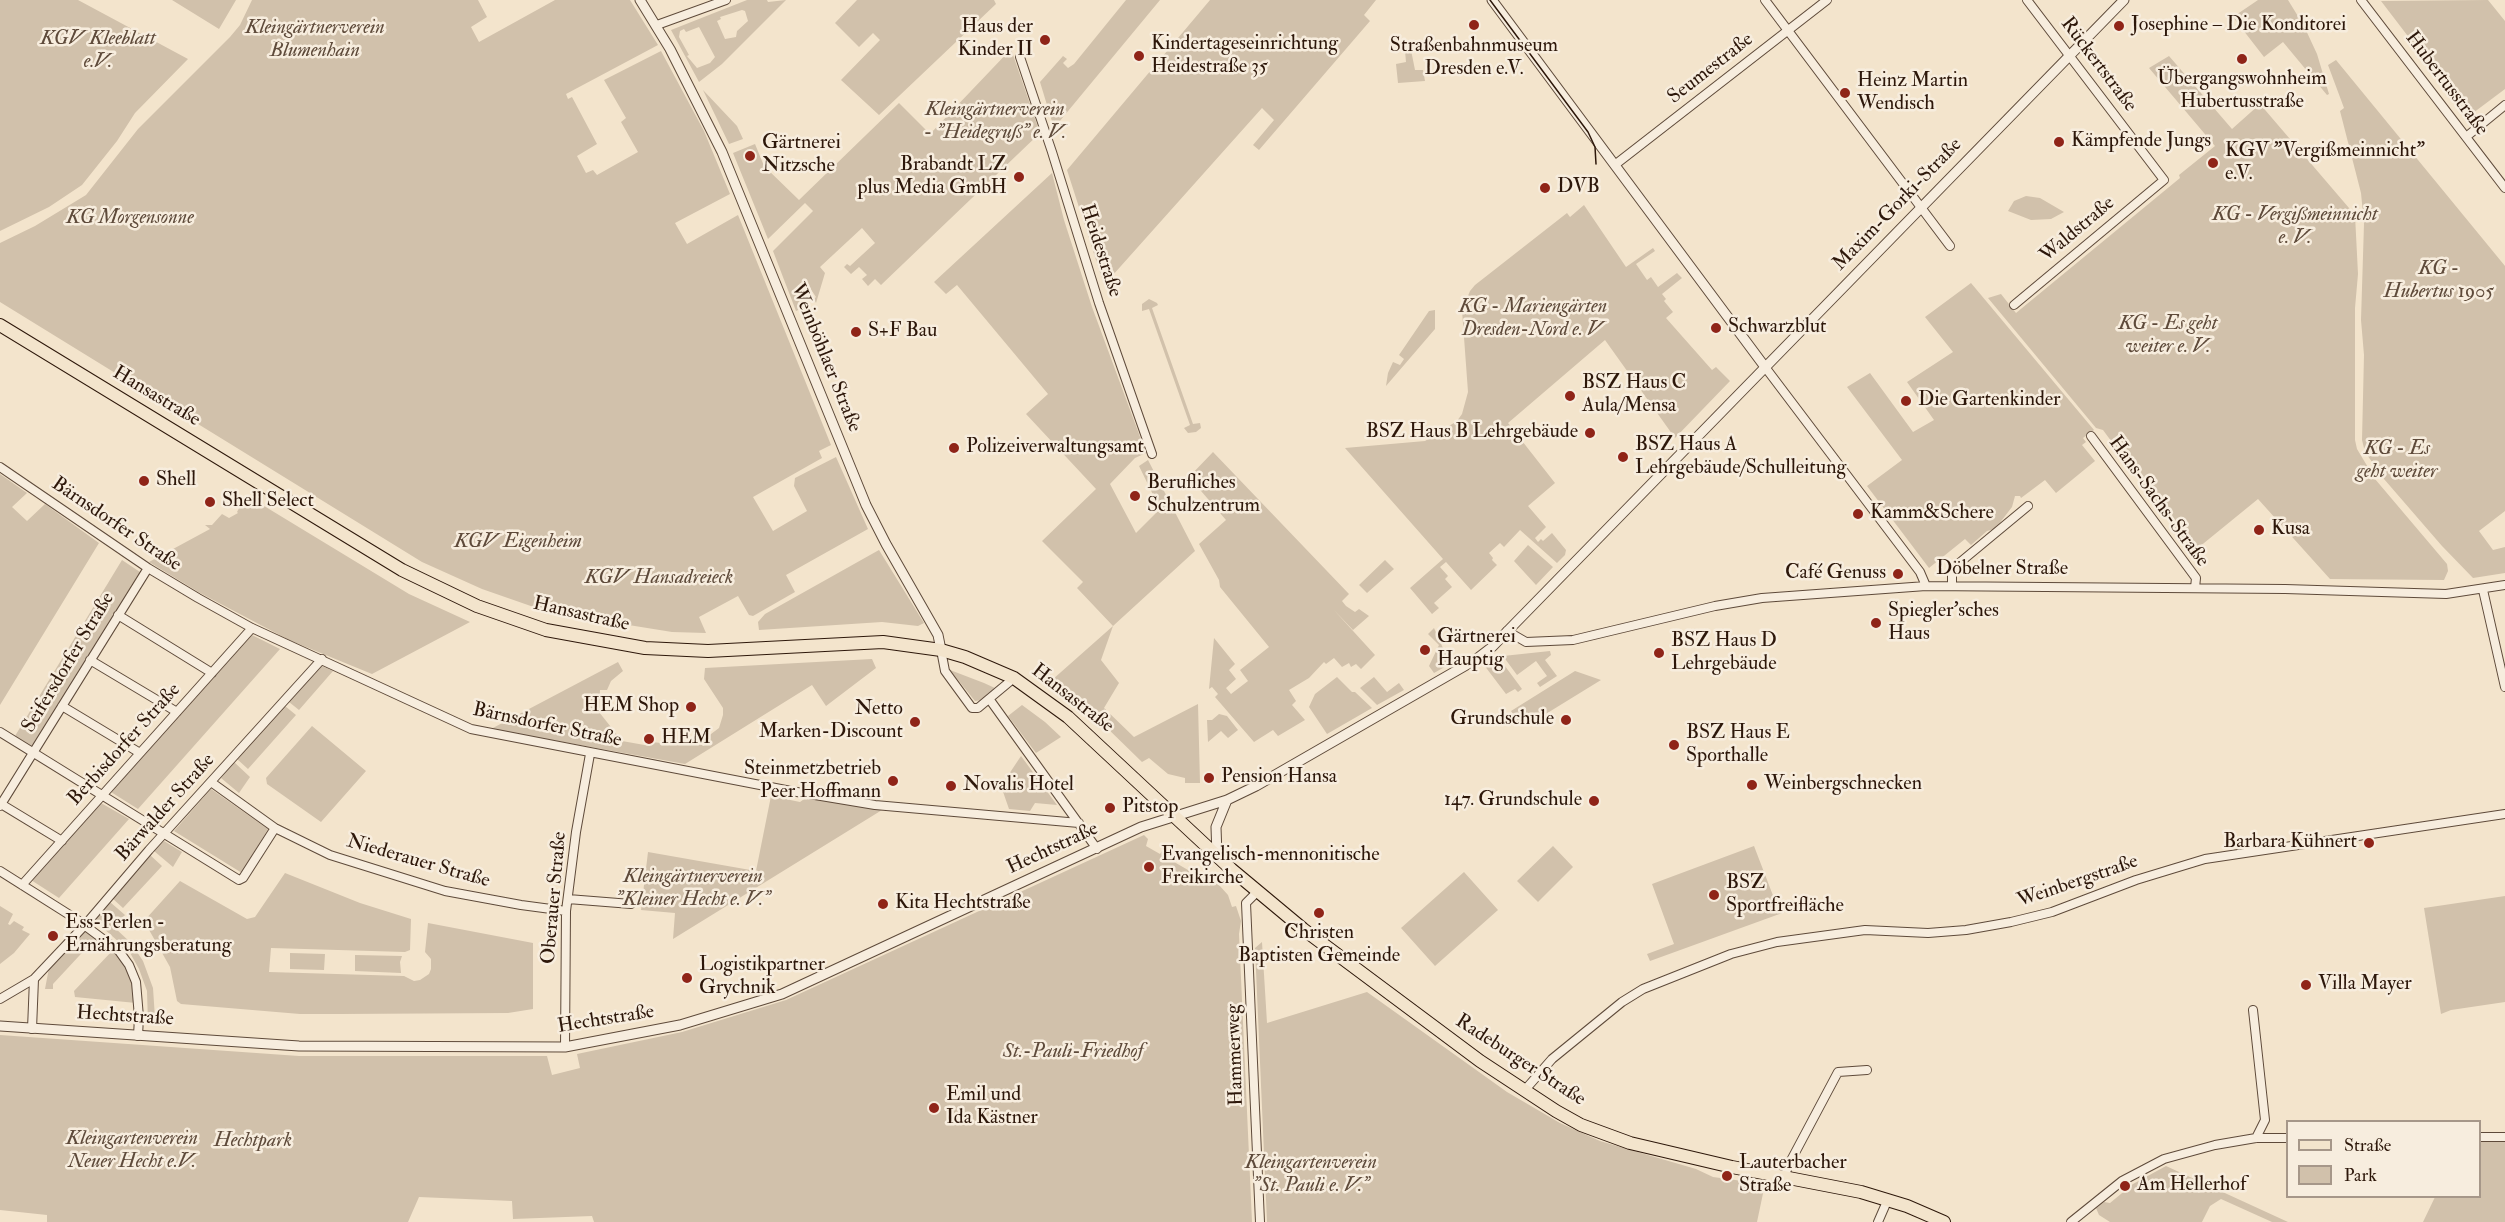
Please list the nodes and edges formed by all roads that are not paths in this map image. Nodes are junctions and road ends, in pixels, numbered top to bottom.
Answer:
1 (640, 0) edge
2 (726, 0) edge
3 (1492, 0) edge
4 (1765, 0) edge
5 (1827, 0) edge
6 (2027, 0) edge
7 (2124, 0) edge
8 (2361, 0) edge
9 (657, 25) junction
10 (1787, 31) junction
11 (2070, 55) junction
12 (1020, 57) dead end
13 (2505, 105) edge
14 (2466, 137) junction
15 (1616, 164) junction
16 (2164, 180) joint
17 (2505, 188) edge
18 (1921, 207) junction
19 (1950, 246) dead end
20 (2014, 305) dead end
21 (0, 325) edge
22 (1765, 367) junction
23 (2091, 436) dead end
24 (1152, 454) dead end
25 (0, 467) edge
26 (2028, 506) dead end
27 (148, 568) junction
28 (1952, 585) junction
29 (2505, 585) edge
30 (1926, 586) junction
31 (2195, 588) junction
32 (2483, 590) junction
33 (118, 615) junction
34 (252, 628) junction
35 (1507, 631) junction
36 (941, 650) junction
37 (90, 660) junction
38 (322, 660) junction
39 (212, 673) junction
40 (1014, 678) junction
41 (2505, 687) edge
42 (990, 700) junction
43 (62, 706) junction
44 (177, 712) junction
45 (0, 732) edge
46 (34, 753) junction
47 (140, 753) junction
48 (590, 754) junction
49 (210, 782) junction
50 (102, 795) junction
51 (1227, 800) junction
52 (1, 805) edge
53 (2505, 814) edge
54 (1175, 816) junction
55 (1079, 823) junction
56 (275, 828) junction
57 (164, 833) junction
58 (62, 841) junction
59 (1097, 849) junction
60 (1217, 856) junction
61 (0, 871) edge
62 (22, 885) junction
63 (1257, 892) junction
64 (568, 899) junction
65 (631, 904) dead end
66 (566, 911) junction
67 (85, 925) junction
68 (34, 979) junction
69 (0, 999) edge
70 (2253, 1010) dead end
71 (0, 1026) edge
72 (32, 1029) junction
73 (138, 1035) junction
74 (565, 1047) junction
75 (1867, 1070) dead end
76 (1524, 1091) junction
77 (2481, 1137) edge
78 (2505, 1137) edge
79 (2256, 1138) junction
80 (2286, 1138) edge
81 (1785, 1176) junction
82 (1888, 1199) junction
83 (1260, 1222) edge
84 (1878, 1222) edge
85 (1944, 1222) edge
86 (2071, 1222) edge

1 - 9 street, Weinböhlaer Straße
2 - 9 street
3 - 15 street
4 - 10 street
5 - 10 street, Seumestraße
6 - 11 street, Rückertstraße
7 - 11 street, Maxim-Gorki-Straße
8 - 14 street, Hubertusstraße
9 - 36 street, Weinböhlaer Straße
10 - 15 street, Seumestraße
10 - 18 street
11 - 16 street, Rückertstraße
11 - 18 street, Maxim-Gorki-Straße
12 - 24 street, Heidestraße
13 - 14 street
14 - 17 street, Hubertusstraße
15 - 22 street
16 - 20 street, Waldstraße
18 - 19 street
18 - 22 street, Maxim-Gorki-Straße
21 - 36 main road, Hansastraße
22 - 30 street
22 - 35 street, Maxim-Gorki-Straße
23 - 31 street, Hans-Sachs-Straße
25 - 27 street, Bärnsdorfer Straße
26 - 28 street
27 - 33 street, Seifersdorfer Straße
27 - 34 street, Bärnsdorfer Straße
28 - 30 street, Döbelner Straße
28 - 31 street, Döbelner Straße
29 - 32 street, Döbelner Straße
30 - 35 street, Döbelner Straße
31 - 32 street, Döbelner Straße
32 - 41 street
33 - 37 street, Seifersdorfer Straße
33 - 39 street
34 - 38 street, Bärnsdorfer Straße
34 - 39 street, Berbisdorfer Straße
35 - 51 street, Maxim-Gorki-Straße
36 - 40 main road, Hansastraße
36 - 42 street, Weinböhlaer Straße
37 - 43 street, Seifersdorfer Straße
37 - 44 street
38 - 48 street, Bärnsdorfer Straße
38 - 49 street, Bärwalder Straße
39 - 44 street, Berbisdorfer Straße
40 - 42 street
40 - 54 main road, Hansastraße
42 - 55 street
43 - 46 street, Seifersdorfer Straße
43 - 47 street
44 - 47 street, Berbisdorfer Straße
45 - 46 street
46 - 50 street
46 - 52 street, Seifersdorfer Straße
47 - 50 street, Berbisdorfer Straße
48 - 55 street, Bärnsdorfer Straße
48 - 64 street, Oberauer Straße
49 - 56 street, Niederauer Straße
49 - 57 street, Bärwalder Straße
50 - 57 street
50 - 58 street, Berbisdorfer Straße
51 - 54 street
51 - 60 street
52 - 58 street
53 - 76 street, Weinbergstraße
54 - 59 street, Hechtstraße
54 - 60 main road, Radeburger Straße
55 - 59 street
56 - 57 street
56 - 66 street, Niederauer Straße
57 - 67 street, Bärwalder Straße
58 - 62 street, Berbisdorfer Straße
59 - 74 street, Hechtstraße
60 - 63 main road, Radeburger Straße
61 - 62 street
62 - 67 street
63 - 76 main road, Radeburger Straße
63 - 83 street, Hammerweg
64 - 65 street
64 - 66 street, Oberauer Straße
66 - 74 street, Oberauer Straße
67 - 68 street, Bärwalder Straße
67 - 73 street
68 - 69 street, Bärwalder Straße
68 - 72 street
70 - 79 street
71 - 72 street, Hechtstraße
72 - 73 street, Hechtstraße
73 - 74 street, Hechtstraße
75 - 81 street
76 - 81 main road, Radeburger Straße
77 - 78 street
79 - 80 street
79 - 86 street
81 - 82 main road, Radeburger Straße
82 - 84 street
82 - 85 main road, Radeburger Straße

